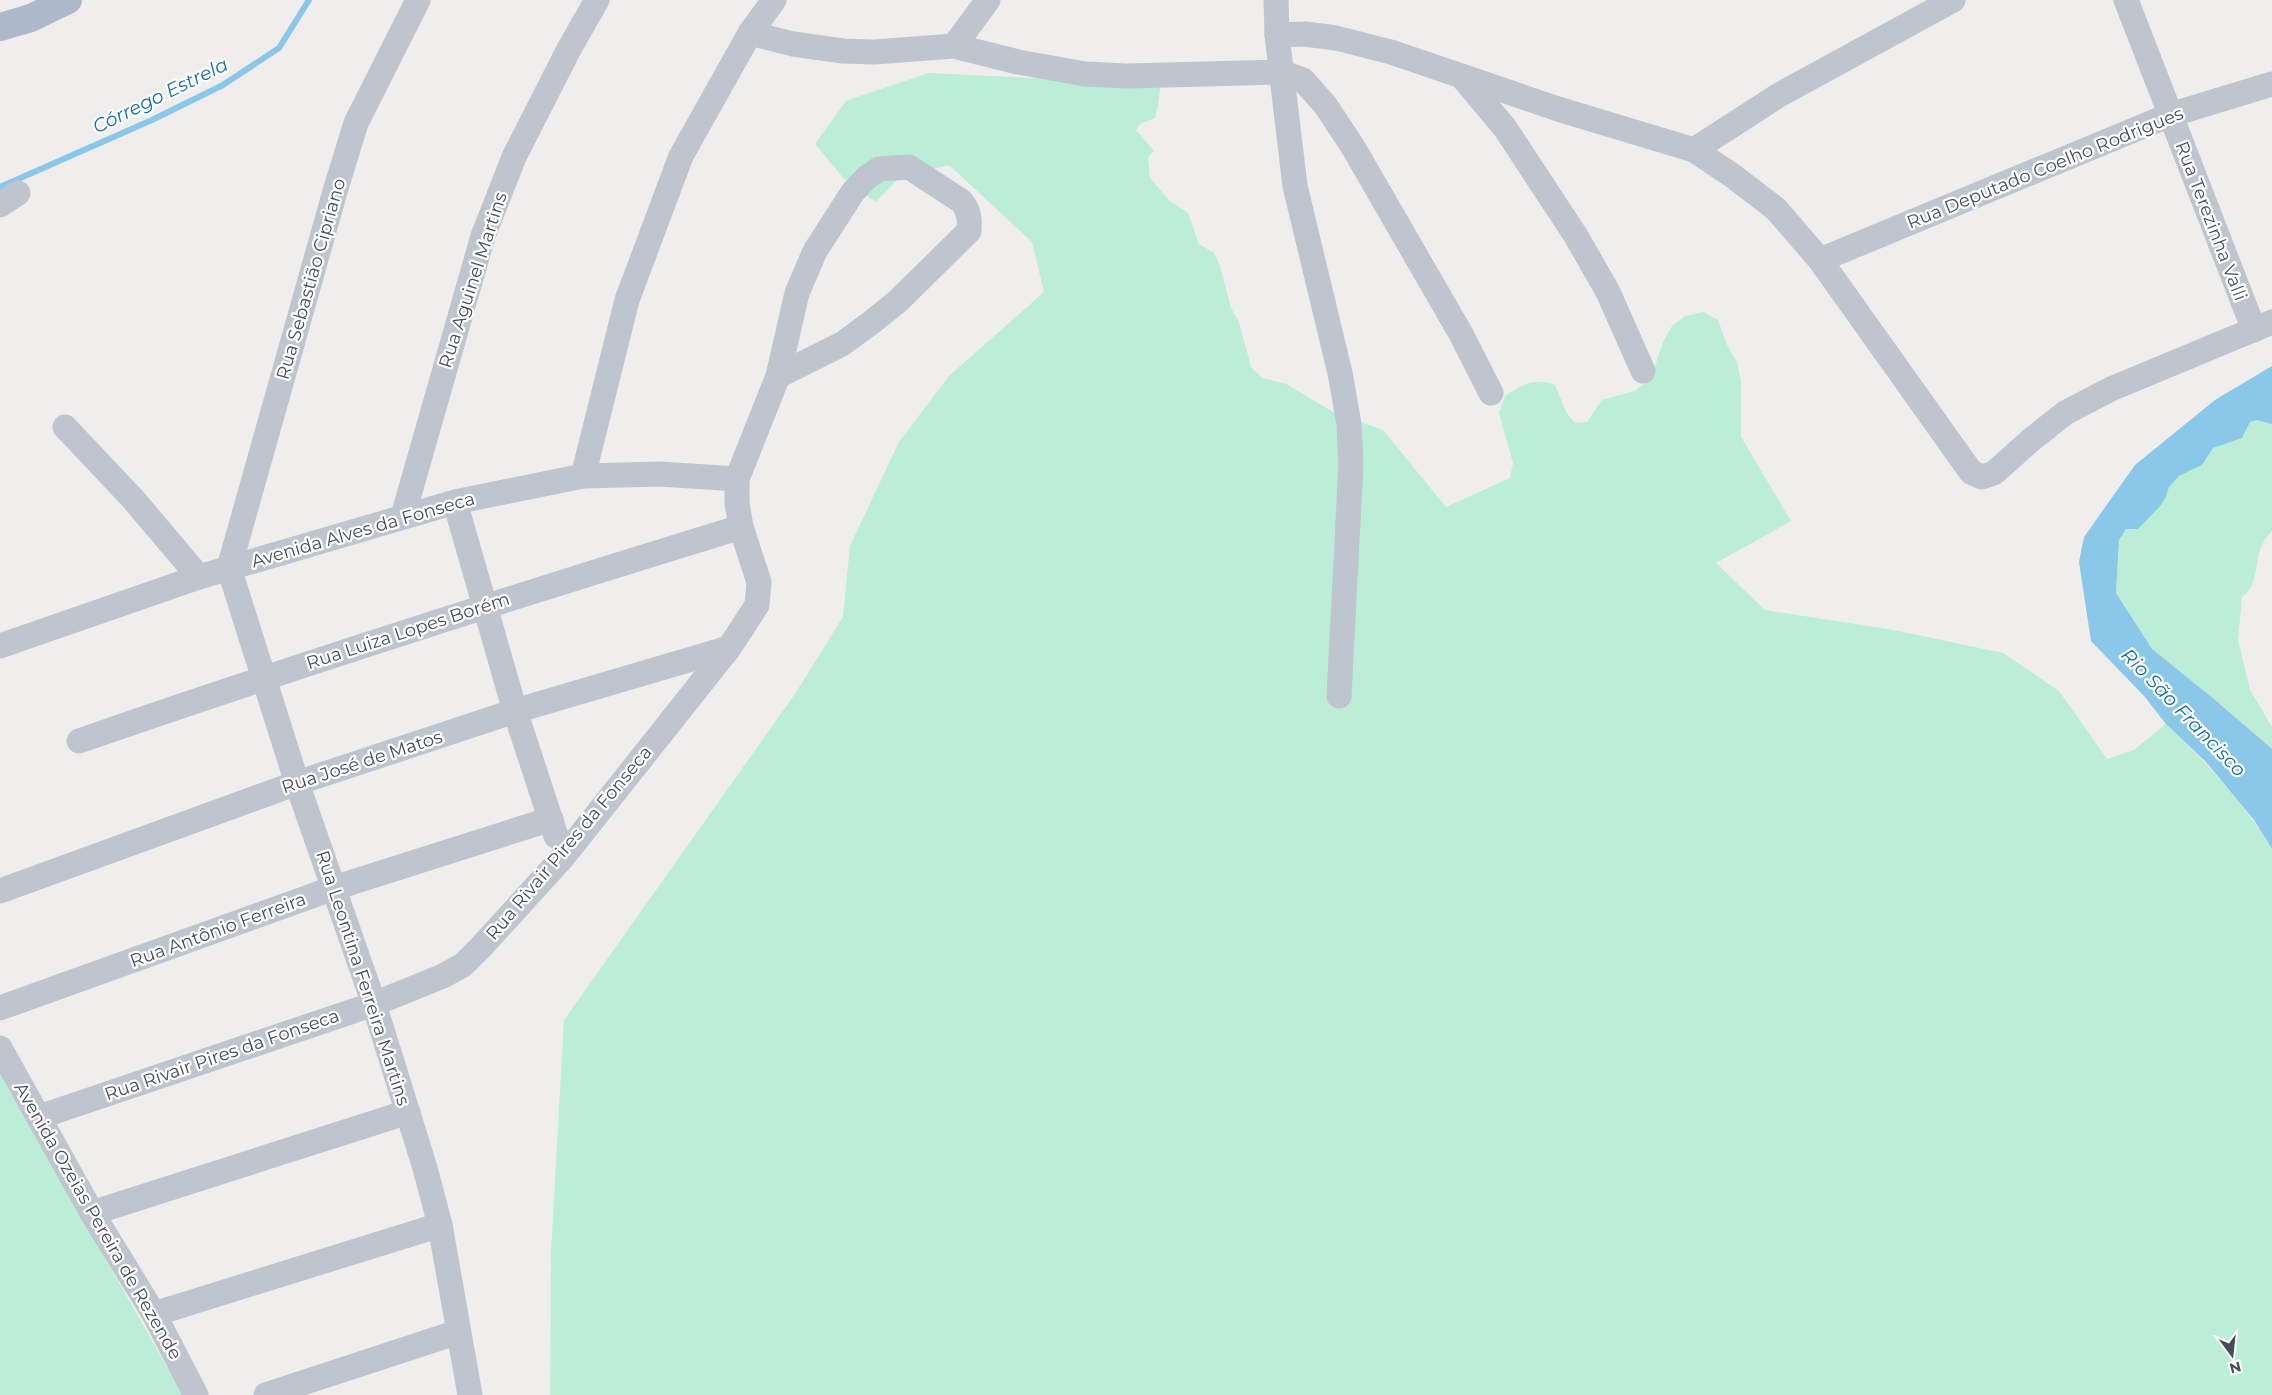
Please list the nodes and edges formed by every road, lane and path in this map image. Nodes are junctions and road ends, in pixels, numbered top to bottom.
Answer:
1 (68, 0) edge
2 (418, 0) edge
3 (597, 0) edge
4 (774, 0) edge
5 (988, 0) edge
6 (1276, 0) edge
7 (1953, 0) edge
8 (2126, 0) edge
9 (0, 28) edge
10 (750, 33) junction
11 (1277, 34) junction
12 (954, 46) junction
13 (1281, 72) junction
14 (1463, 78) junction
15 (2272, 84) edge
16 (2170, 115) junction
17 (1694, 150) junction
18 (1820, 260) junction
19 (2263, 326) edge
20 (1643, 371) dead end
21 (778, 376) junction
22 (1491, 393) dead end
23 (65, 427) dead end
24 (583, 476) junction
25 (737, 479) junction
26 (455, 502) junction
27 (403, 516) junction
28 (741, 527) junction
29 (229, 568) junction
30 (199, 577) junction
31 (485, 606) junction
32 (0, 646) edge
33 (729, 648) junction
34 (262, 678) junction
35 (1339, 696) dead end
36 (515, 711) junction
37 (79, 741) dead end
38 (297, 782) junction
39 (551, 819) junction
40 (562, 857) junction
41 (334, 888) junction
42 (0, 891) edge
43 (374, 1004) junction
44 (0, 1008) edge
45 (0, 1048) edge
46 (408, 1112) junction
47 (38, 1117) junction
48 (92, 1213) junction
49 (440, 1225) junction
50 (154, 1314) junction
51 (458, 1332) junction
52 (196, 1395) edge
53 (266, 1395) edge
54 (470, 1395) edge

1 - 9 main road
2 - 29 street, Rua Sebastião Cipriano
3 - 27 street, Rua Aguinel Martins
4 - 10 street
5 - 12 street
6 - 11 street
7 - 17 street
8 - 16 street, Rua Terezinha Valli
10 - 12 street
10 - 24 street
11 - 13 street
11 - 14 street
12 - 13 street
13 - 22 street
13 - 35 street
14 - 17 street
14 - 20 street
15 - 16 street, Rua Deputado Coelho Rodrigues
16 - 18 street, Rua Deputado Coelho Rodrigues
16 - 19 street, Rua Terezinha Valli
17 - 18 street
18 - 19 street
21 - 21 street
21 - 25 street
23 - 30 street
24 - 25 street, Avenida Alves da Fonseca
24 - 26 street, Avenida Alves da Fonseca
25 - 28 street, Rua Rivair Pires da Fonseca
26 - 27 street, Avenida Alves da Fonseca
26 - 31 street
27 - 29 street, Avenida Alves da Fonseca
28 - 31 street, Rua Luiza Lopes Borém
28 - 33 street, Rua Rivair Pires da Fonseca
29 - 30 street, Avenida Alves da Fonseca
29 - 34 street, Rua Leontina Ferreira Martins
30 - 32 street, Avenida Alves da Fonseca
31 - 34 street, Rua Luiza Lopes Borém
31 - 36 street
33 - 36 street, Rua José de Matos
33 - 40 street, Rua Rivair Pires da Fonseca
34 - 37 street, Rua Luiza Lopes Borém
34 - 38 street, Rua Leontina Ferreira Martins
36 - 38 street, Rua José de Matos
36 - 39 street
38 - 41 street, Rua Leontina Ferreira Martins
38 - 42 street, Rua José de Matos
39 - 40 street
39 - 41 street, Rua Antônio Ferreira
40 - 43 street, Rua Rivair Pires da Fonseca
41 - 43 street, Rua Leontina Ferreira Martins
41 - 44 street, Rua Antônio Ferreira
43 - 46 street, Rua Leontina Ferreira Martins
43 - 47 street, Rua Rivair Pires da Fonseca
45 - 47 street, Avenida Ozeias Pereira de Rezende
46 - 48 street
46 - 49 street, Rua Leontina Ferreira Martins
47 - 48 street, Avenida Ozeias Pereira de Rezende
48 - 50 street, Avenida Ozeias Pereira de Rezende
49 - 50 street
49 - 51 street, Rua Leontina Ferreira Martins
50 - 52 street, Avenida Ozeias Pereira de Rezende
51 - 53 street
51 - 54 street, Rua Leontina Ferreira Martins

